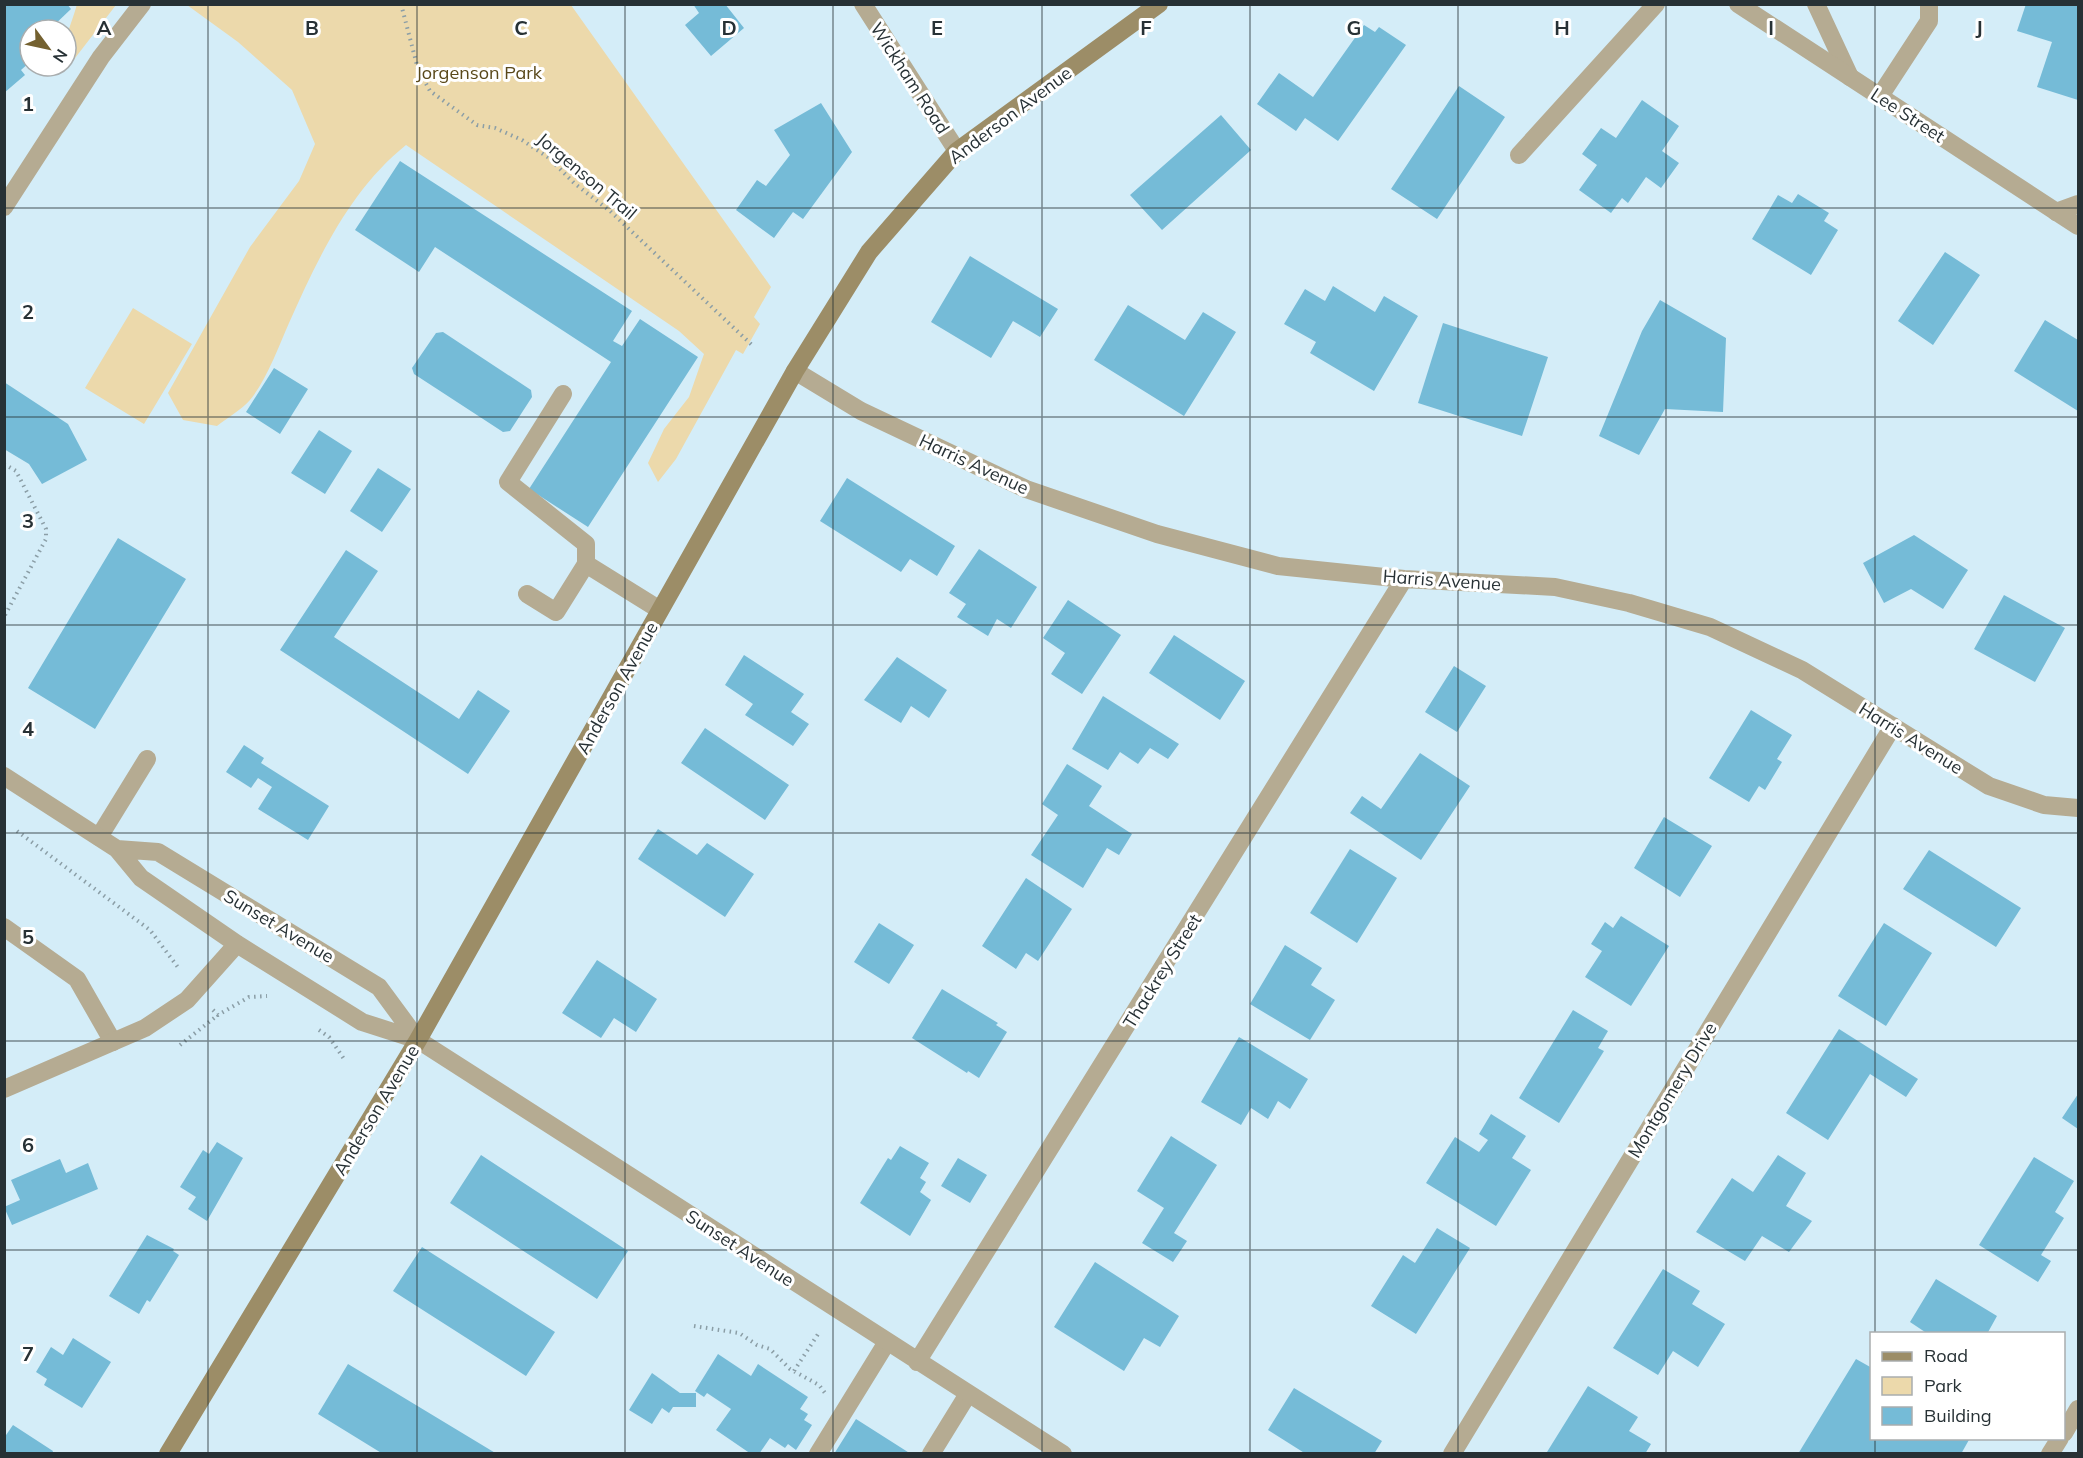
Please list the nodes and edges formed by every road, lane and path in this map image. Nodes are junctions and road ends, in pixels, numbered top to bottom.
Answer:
1 (142, 4) edge
2 (401, 4) edge
3 (863, 4) edge
4 (1159, 4) edge
5 (1656, 4) edge
6 (1738, 4) edge
7 (1816, 4) edge
8 (1929, 4) edge
9 (1850, 77) junction
10 (1880, 96) junction
11 (957, 151) junction
12 (1519, 155) dead end
13 (2079, 204) edge
14 (4, 207) edge
15 (2056, 212) junction
16 (2079, 226) edge
17 (752, 345) dead end
18 (795, 371) junction
19 (563, 394) dead end
20 (4, 464) edge
21 (586, 564) junction
22 (1404, 579) junction
23 (527, 594) dead end
24 (660, 610) junction
25 (4, 617) edge
26 (1893, 726) junction
27 (147, 759) dead end
28 (4, 776) edge
29 (2079, 808) edge
30 (17, 831) dead end
31 (99, 837) junction
32 (117, 849) junction
33 (4, 927) edge
34 (237, 944) junction
35 (195, 990) junction
36 (276, 1001) dead end
37 (218, 1015) junction
38 (311, 1025) dead end
39 (418, 1040) junction
40 (113, 1042) junction
41 (180, 1045) dead end
42 (344, 1059) dead end
43 (4, 1089) edge
44 (694, 1326) dead end
45 (820, 1331) dead end
46 (887, 1342) junction
47 (917, 1362) junction
48 (794, 1371) junction
49 (968, 1394) junction
50 (2079, 1409) edge
51 (2065, 1431) edge
52 (831, 1432) junction
53 (2059, 1440) edge
54 (168, 1454) edge
55 (818, 1454) edge
56 (931, 1454) edge
57 (1062, 1454) edge
58 (1452, 1454) edge
59 (2050, 1454) edge

1 - 14 street
2 - 17 path, Jorgenson Trail
3 - 11 street, Wickham Road
4 - 11 main road, Anderson Avenue
5 - 12 street
6 - 9 street, Lee Street
7 - 9 street
8 - 10 street
9 - 10 street, Lee Street
10 - 15 street, Lee Street
11 - 18 main road, Anderson Avenue
13 - 15 street
15 - 16 street, Lee Street
18 - 22 street, Harris Avenue
18 - 24 main road, Anderson Avenue
19 - 21 street
20 - 25 path
21 - 23 street
21 - 24 street
22 - 26 street, Harris Avenue
22 - 47 street, Thackrey Street
24 - 39 main road, Anderson Avenue
26 - 29 street, Harris Avenue
26 - 58 street, Montgomery Drive
27 - 31 street
28 - 31 street, Sunset Avenue
30 - 35 path
31 - 32 street, Sunset Avenue
32 - 34 street, Sunset Avenue
32 - 39 street, Sunset Avenue
33 - 40 street
34 - 35 street
34 - 39 street, Sunset Avenue
35 - 37 path
35 - 40 street
36 - 37 path
37 - 41 path
38 - 42 path
39 - 46 street, Sunset Avenue
39 - 54 main road, Anderson Avenue
40 - 43 street
44 - 48 path
45 - 48 path
46 - 47 street, Sunset Avenue
46 - 52 street
47 - 49 street, Sunset Avenue
48 - 52 path
49 - 56 street
49 - 57 street, Sunset Avenue
50 - 51 street
52 - 55 street
53 - 59 street

